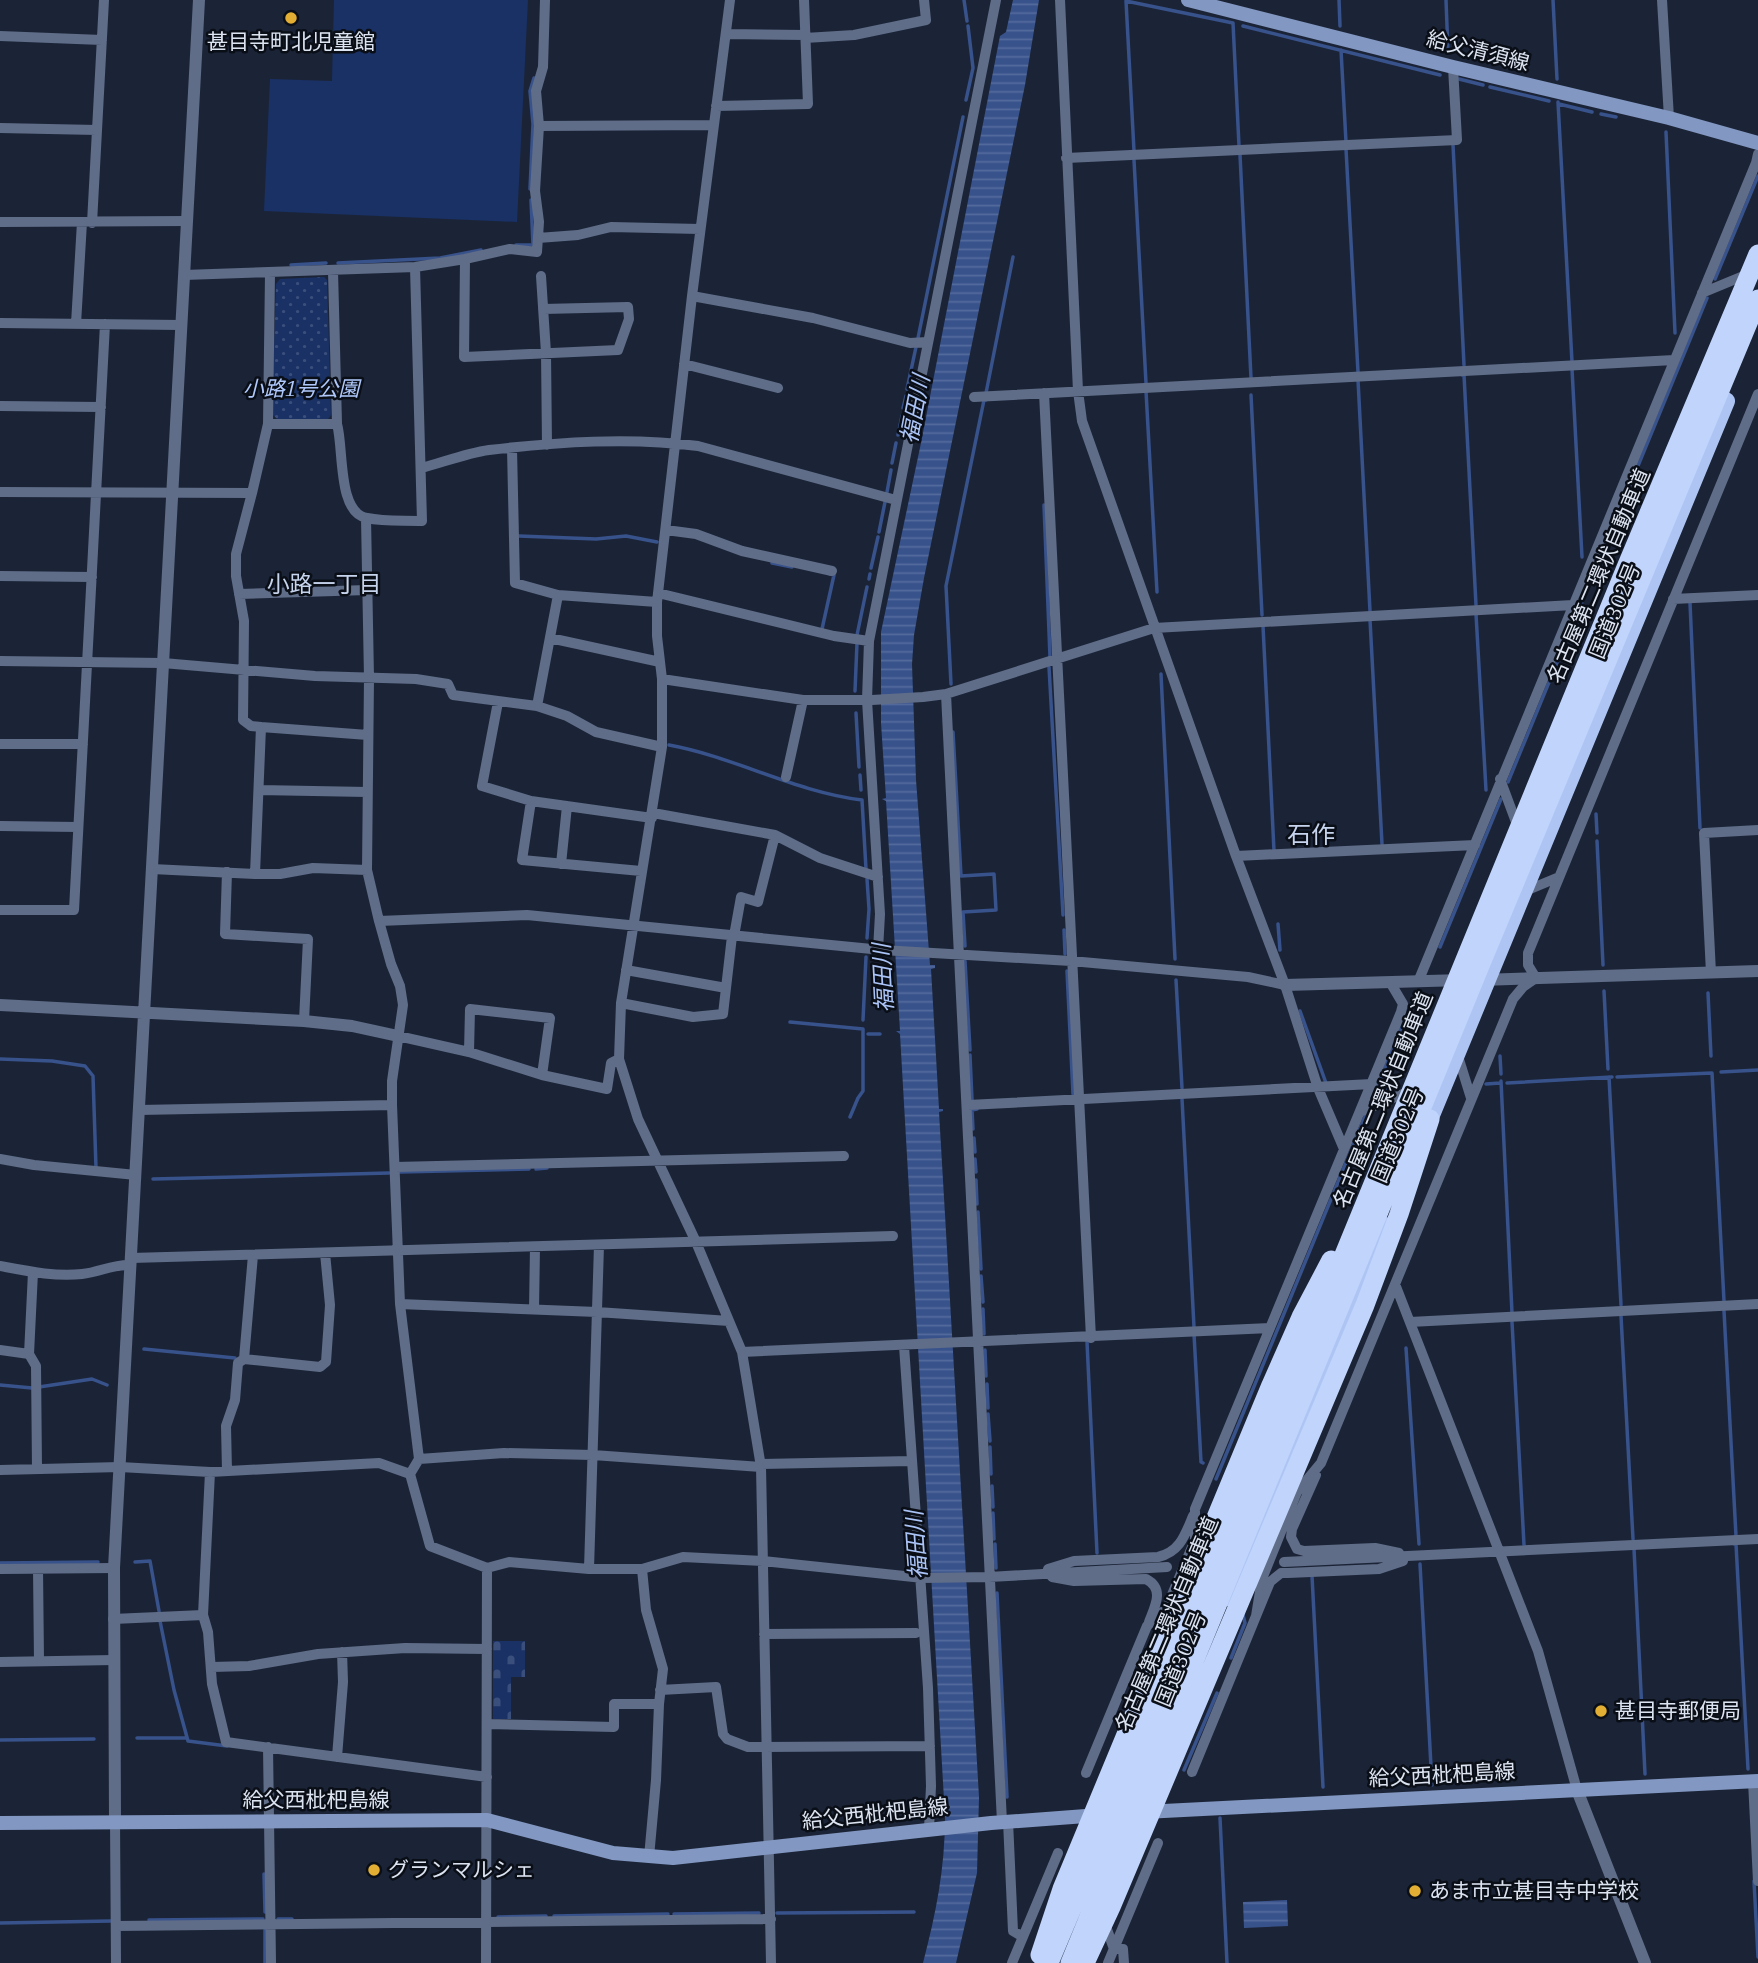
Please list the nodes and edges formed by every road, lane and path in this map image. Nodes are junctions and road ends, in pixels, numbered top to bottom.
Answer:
1 (104, 0) edge
2 (199, 0) edge
3 (545, 0) edge
4 (730, 0) edge
5 (804, 0) edge
6 (924, 0) edge
7 (996, 0) edge
8 (1060, 0) edge
9 (1188, 0) edge
10 (1662, 0) edge
11 (726, 34) junction
12 (0, 36) edge
13 (805, 36) junction
14 (102, 40) junction
15 (1453, 67) junction
16 (716, 106) junction
17 (1669, 118) junction
18 (714, 125) junction
19 (539, 126) junction
20 (0, 128) edge
21 (97, 130) junction
22 (1758, 146) edge
23 (1066, 158) junction
24 (187, 221) junction
25 (0, 222) edge
26 (87, 222) junction
27 (700, 229) junction
28 (538, 238) junction
29 (1758, 254) edge
30 (466, 260) junction
31 (415, 267) junction
32 (1758, 270) edge
33 (333, 271) junction
34 (270, 274) junction
35 (184, 275) junction
36 (541, 276) dead end
37 (1702, 292) junction
38 (692, 296) junction
39 (1758, 299) edge
40 (543, 309) junction
41 (0, 323) edge
42 (1758, 323) edge
43 (76, 324) junction
44 (105, 324) junction
45 (181, 324) junction
46 (928, 342) junction
47 (546, 353) junction
48 (1674, 360) junction
49 (684, 365) junction
50 (778, 388) dead end
51 (1078, 391) junction
52 (1044, 393) junction
53 (1758, 394) edge
54 (974, 397) dead end
55 (0, 406) edge
56 (101, 407) junction
57 (268, 424) junction
58 (337, 424) junction
59 (676, 443) junction
60 (547, 445) junction
61 (512, 449) junction
62 (422, 468) junction
63 (0, 492) edge
64 (97, 493) junction
65 (252, 493) junction
66 (172, 494) junction
67 (896, 500) junction
68 (366, 518) junction
69 (666, 530) junction
70 (832, 570) dead end
71 (0, 576) edge
72 (92, 577) junction
73 (367, 590) junction
74 (239, 594) junction
75 (558, 595) junction
76 (1758, 595) edge
77 (657, 598) junction
78 (1672, 598) junction
79 (1573, 605) junction
80 (1154, 628) junction
81 (550, 638) junction
82 (869, 641) junction
83 (1056, 659) junction
84 (0, 662) edge
85 (87, 662) junction
86 (660, 662) junction
87 (163, 663) junction
88 (244, 671) junction
89 (369, 678) junction
90 (662, 680) junction
91 (946, 694) junction
92 (803, 699) junction
93 (870, 699) junction
94 (498, 702) junction
95 (537, 706) junction
96 (261, 727) junction
97 (368, 735) junction
98 (0, 744) edge
99 (83, 744) junction
100 (662, 747) junction
101 (786, 777) dead end
102 (1500, 779) junction
103 (259, 790) junction
104 (368, 792) junction
105 (531, 801) junction
106 (567, 806) junction
107 (652, 816) junction
108 (0, 826) edge
109 (78, 827) junction
110 (1758, 830) edge
111 (775, 835) junction
112 (1475, 845) junction
113 (1236, 856) junction
114 (561, 864) junction
115 (1533, 868) junction
116 (152, 869) junction
117 (367, 870) junction
118 (641, 871) junction
119 (227, 872) junction
120 (255, 874) junction
121 (878, 877) junction
122 (1559, 877) junction
123 (1523, 893) junction
124 (0, 909) edge
125 (379, 921) junction
126 (633, 926) junction
127 (733, 936) junction
128 (882, 950) junction
129 (960, 955) junction
130 (1071, 961) junction
131 (626, 970) junction
132 (1758, 971) edge
133 (1711, 973) junction
134 (1536, 978) junction
135 (1488, 979) junction
136 (1390, 982) junction
137 (1418, 982) junction
138 (1285, 985) junction
139 (726, 988) junction
140 (621, 1003) junction
141 (0, 1005) edge
142 (145, 1012) junction
143 (304, 1021) junction
144 (398, 1036) junction
145 (469, 1052) junction
146 (1457, 1052) junction
147 (618, 1059) junction
148 (1448, 1074) junction
149 (542, 1075) junction
150 (1372, 1084) junction
151 (1318, 1087) junction
152 (1471, 1098) junction
153 (1079, 1099) junction
154 (392, 1105) junction
155 (968, 1105) junction
156 (139, 1110) junction
157 (1360, 1112) junction
158 (1430, 1118) junction
159 (1344, 1149) junction
160 (844, 1156) dead end
161 (0, 1160) edge
162 (659, 1160) junction
163 (395, 1167) junction
164 (1408, 1168) junction
165 (136, 1175) junction
166 (893, 1236) dead end
167 (696, 1242) junction
168 (599, 1245) junction
169 (535, 1247) junction
170 (398, 1251) junction
171 (325, 1253) junction
172 (253, 1255) junction
173 (131, 1262) junction
174 (0, 1266) edge
175 (33, 1272) junction
176 (1395, 1284) junction
177 (400, 1304) junction
178 (1758, 1304) edge
179 (534, 1309) junction
180 (597, 1312) junction
181 (729, 1321) junction
182 (1410, 1322) junction
183 (1270, 1328) junction
184 (1091, 1338) junction
185 (978, 1342) junction
186 (906, 1346) junction
187 (0, 1350) edge
188 (742, 1352) junction
189 (29, 1354) junction
190 (244, 1359) junction
191 (593, 1455) junction
192 (419, 1459) junction
193 (911, 1461) junction
194 (1321, 1462) junction
195 (761, 1465) junction
196 (120, 1467) junction
197 (37, 1469) junction
198 (0, 1470) edge
199 (227, 1471) junction
200 (210, 1472) junction
201 (410, 1475) junction
202 (1195, 1509) junction
203 (1758, 1539) edge
204 (1499, 1552) junction
205 (1417, 1556) junction
206 (763, 1561) junction
207 (1284, 1562) dead end
208 (114, 1567) junction
209 (1167, 1567) dead end
210 (487, 1568) junction
211 (0, 1569) edge
212 (38, 1569) junction
213 (589, 1569) junction
214 (642, 1569) junction
215 (1035, 1573) junction
216 (989, 1577) junction
217 (921, 1578) junction
218 (203, 1615) junction
219 (1256, 1616) junction
220 (113, 1619) junction
221 (1147, 1626) junction
222 (916, 1633) dead end
223 (764, 1634) junction
224 (487, 1649) junction
225 (342, 1653) junction
226 (114, 1660) junction
227 (39, 1661) junction
228 (0, 1662) edge
229 (212, 1667) junction
230 (1233, 1672) junction
231 (1127, 1674) junction
232 (1197, 1680) junction
233 (660, 1690) junction
234 (659, 1704) junction
235 (487, 1724) junction
236 (1179, 1724) junction
237 (930, 1746) junction
238 (767, 1747) junction
239 (268, 1748) junction
240 (337, 1757) junction
241 (1192, 1772) dead end
242 (1086, 1773) dead end
243 (487, 1777) junction
244 (1755, 1781) edge
245 (1577, 1790) junction
246 (1143, 1812) junction
247 (115, 1821) junction
248 (269, 1821) junction
249 (487, 1821) junction
250 (1001, 1822) junction
251 (0, 1823) edge
252 (930, 1829) junction
253 (1158, 1843) dead end
254 (769, 1847) junction
255 (1058, 1853) dead end
256 (649, 1857) junction
257 (1758, 1881) edge
258 (1100, 1912) junction
259 (771, 1919) junction
260 (485, 1922) junction
261 (270, 1924) junction
262 (116, 1926) junction
263 (1023, 1937) junction
264 (1114, 1949) junction
265 (116, 1963) edge
266 (271, 1963) edge
267 (486, 1963) edge
268 (771, 1963) edge
269 (1012, 1963) edge
270 (1037, 1963) edge
271 (1049, 1963) edge
272 (1070, 1963) edge
273 (1079, 1963) edge
274 (1085, 1963) edge
275 (1108, 1963) edge
276 (1124, 1963) edge
277 (1646, 1963) edge

1 - 14 street
2 - 24 street
3 - 19 street
4 - 11 street
5 - 13 street
6 - 13 street
7 - 46 street
8 - 23 street
9 - 15 main road, 給父清須線
10 - 17 street
11 - 13 street
11 - 16 street
12 - 14 street
13 - 16 street
14 - 21 street
15 - 17 main road, 給父清須線
15 - 23 street
16 - 18 street
17 - 22 main road, 給父清須線
18 - 19 street
18 - 27 street
19 - 28 street
20 - 21 street
21 - 26 street
22 - 37 street
23 - 51 street
24 - 26 street
24 - 35 street
25 - 26 street
26 - 43 street
27 - 28 street
27 - 38 street
28 - 30 street
29 - 271 highway, 名古屋第二環状自動車道
30 - 31 street
30 - 47 street
31 - 33 street
31 - 62 street
32 - 37 street
33 - 34 street
33 - 58 street
34 - 35 street
34 - 57 street
35 - 45 street
36 - 40 street
37 - 48 street
38 - 46 street
38 - 49 street
39 - 272 highway, 名古屋第二環状自動車道
40 - 47 street
40 - 47 street
41 - 43 street
42 - 115 highway, 国道302号
43 - 44 street
44 - 45 street
44 - 56 street
45 - 66 street
46 - 67 street
47 - 60 street
48 - 51 street
48 - 79 street
49 - 50 street
49 - 59 street
51 - 52 street
51 - 80 street
52 - 54 street
52 - 83 street
53 - 78 street
55 - 56 street
56 - 64 street
57 - 58 street
57 - 65 street
58 - 68 street
59 - 60 street
59 - 67 street
59 - 69 street
60 - 61 street
61 - 62 street
61 - 75 street
62 - 68 street
63 - 64 street
64 - 66 street
64 - 72 street
65 - 66 street
65 - 74 street
66 - 87 street
67 - 82 street
68 - 73 street
69 - 70 street
69 - 77 street
71 - 72 street
72 - 85 street
73 - 74 street
73 - 89 street
74 - 88 street
75 - 77 street
75 - 81 street
76 - 78 street
77 - 82 street
77 - 86 street
78 - 122 street
79 - 80 street
79 - 102 street
80 - 83 street
80 - 113 street
81 - 86 street
81 - 95 street
82 - 93 street
83 - 91 street
83 - 130 street
84 - 85 street
85 - 87 street
85 - 99 street
86 - 90 street
87 - 88 street
87 - 116 street
88 - 89 street
88 - 96 street
89 - 94 street
89 - 97 street
90 - 92 street
90 - 100 street
91 - 93 street
91 - 129 street
92 - 93 street
92 - 101 street
93 - 121 street
94 - 95 street
94 - 105 street
95 - 100 street
96 - 97 street
96 - 103 street
97 - 104 street
98 - 99 street
99 - 109 street
100 - 107 street
102 - 112 street
102 - 115 street
103 - 104 street
103 - 120 street
104 - 117 street
105 - 106 street
105 - 114 street
106 - 107 street
106 - 114 street
107 - 111 street
107 - 118 street
108 - 109 street
109 - 124 street
110 - 133 street
111 - 121 street
111 - 127 street
112 - 113 street
112 - 137 street
113 - 138 street
114 - 118 street
115 - 123 highway, 国道302号
116 - 119 street
116 - 142 street
117 - 120 street
117 - 125 street
118 - 126 street
119 - 120 street
119 - 143 street
121 - 128 street
122 - 123 street
122 - 134 street
123 - 135 highway, 国道302号
125 - 126 street
125 - 144 street
126 - 127 street
126 - 131 street
127 - 128 street
127 - 139 street
128 - 129 street
129 - 130 street
129 - 155 street
130 - 138 street
130 - 153 street
131 - 139 street
131 - 140 street
132 - 133 street
133 - 134 street
134 - 135 street
134 - 152 street
135 - 137 street
135 - 146 highway, 国道302号
136 - 137 street
136 - 138 street
136 - 150 street
138 - 151 street
139 - 140 street
140 - 147 street
141 - 142 street
142 - 143 street
142 - 156 street
143 - 144 street
144 - 145 street
144 - 154 street
145 - 149 street
145 - 149 street
146 - 148 highway, 国道302号
146 - 152 street
147 - 149 street
147 - 162 street
148 - 157 street
148 - 158 highway, 国道302号
150 - 151 street
150 - 157 street
151 - 153 street
151 - 159 street
152 - 176 street
153 - 155 street
153 - 184 street
154 - 156 street
154 - 163 street
155 - 185 street
156 - 165 street
157 - 159 street
158 - 164 highway, 国道302号
158 - 274 highway
159 - 183 street
160 - 162 street
161 - 165 street
162 - 163 street
162 - 167 street
163 - 170 street
164 - 232 highway, 国道302号
164 - 270 highway
165 - 173 street
166 - 167 street
167 - 168 street
167 - 181 street
168 - 169 street
168 - 180 street
169 - 170 street
169 - 179 street
170 - 171 street
170 - 177 street
171 - 172 street
171 - 190 street
172 - 173 street
172 - 190 street
173 - 175 street
173 - 196 street
174 - 175 street
175 - 189 street
176 - 182 street
176 - 194 street
177 - 179 street
177 - 192 street
178 - 182 street
179 - 180 street
180 - 181 street
180 - 191 street
181 - 188 street
182 - 204 street
183 - 184 street
183 - 202 street
184 - 185 street
185 - 186 street
185 - 216 street
186 - 188 street
186 - 193 street
187 - 189 street
188 - 195 street
189 - 197 street
190 - 199 street
191 - 192 street
191 - 195 street
191 - 213 street
192 - 201 street
193 - 195 street
193 - 217 street
194 - 205 street
194 - 219 street
195 - 206 street
196 - 197 street
196 - 200 street
196 - 208 street
197 - 198 street
199 - 200 street
199 - 201 street
200 - 218 street
201 - 210 street
202 - 215 street
202 - 221 street
203 - 204 street
204 - 205 street
204 - 245 street
205 - 207 street
205 - 219 street
206 - 214 street
206 - 217 street
206 - 223 street
208 - 212 street
208 - 220 street
209 - 215 street
210 - 213 street
210 - 224 street
211 - 212 street
212 - 227 street
213 - 214 street
214 - 233 street
215 - 216 street
215 - 221 street
216 - 217 street
216 - 250 street
217 - 237 street
218 - 220 street
218 - 229 street
219 - 230 street
220 - 226 street
221 - 231 street
222 - 223 street
223 - 238 street
224 - 225 street
224 - 235 street
225 - 229 street
225 - 240 street
226 - 227 street
226 - 247 street
227 - 228 street
229 - 239 street
230 - 232 street
230 - 241 street
231 - 236 street
231 - 242 street
232 - 236 highway, 国道302号
233 - 234 street
233 - 238 street
234 - 235 street
234 - 256 street
235 - 243 street
236 - 246 highway, 国道302号
237 - 238 street
237 - 252 street
238 - 254 street
239 - 240 street
239 - 248 street
240 - 243 street
243 - 249 street
244 - 245 main road, 給父西枇杷島線
244 - 257 street
245 - 246 main road, 給父西枇杷島線
245 - 277 street
246 - 250 main road, 給父西枇杷島線
246 - 258 highway, 国道302号
247 - 248 main road, 給父西枇杷島線
247 - 251 main road, 給父西枇杷島線
247 - 262 street
248 - 249 main road, 給父西枇杷島線
248 - 261 street
249 - 256 main road, 給父西枇杷島線
249 - 260 street
250 - 252 main road, 給父西枇杷島線
250 - 263 street
252 - 254 main road, 給父西枇杷島線
253 - 264 street
254 - 256 main road, 給父西枇杷島線
254 - 259 street
255 - 263 street
258 - 264 street
258 - 273 highway, 国道302号
259 - 260 street
259 - 268 street
260 - 261 street
260 - 267 street
261 - 262 street
261 - 266 street
262 - 265 street
263 - 269 street
264 - 275 street
264 - 276 street

